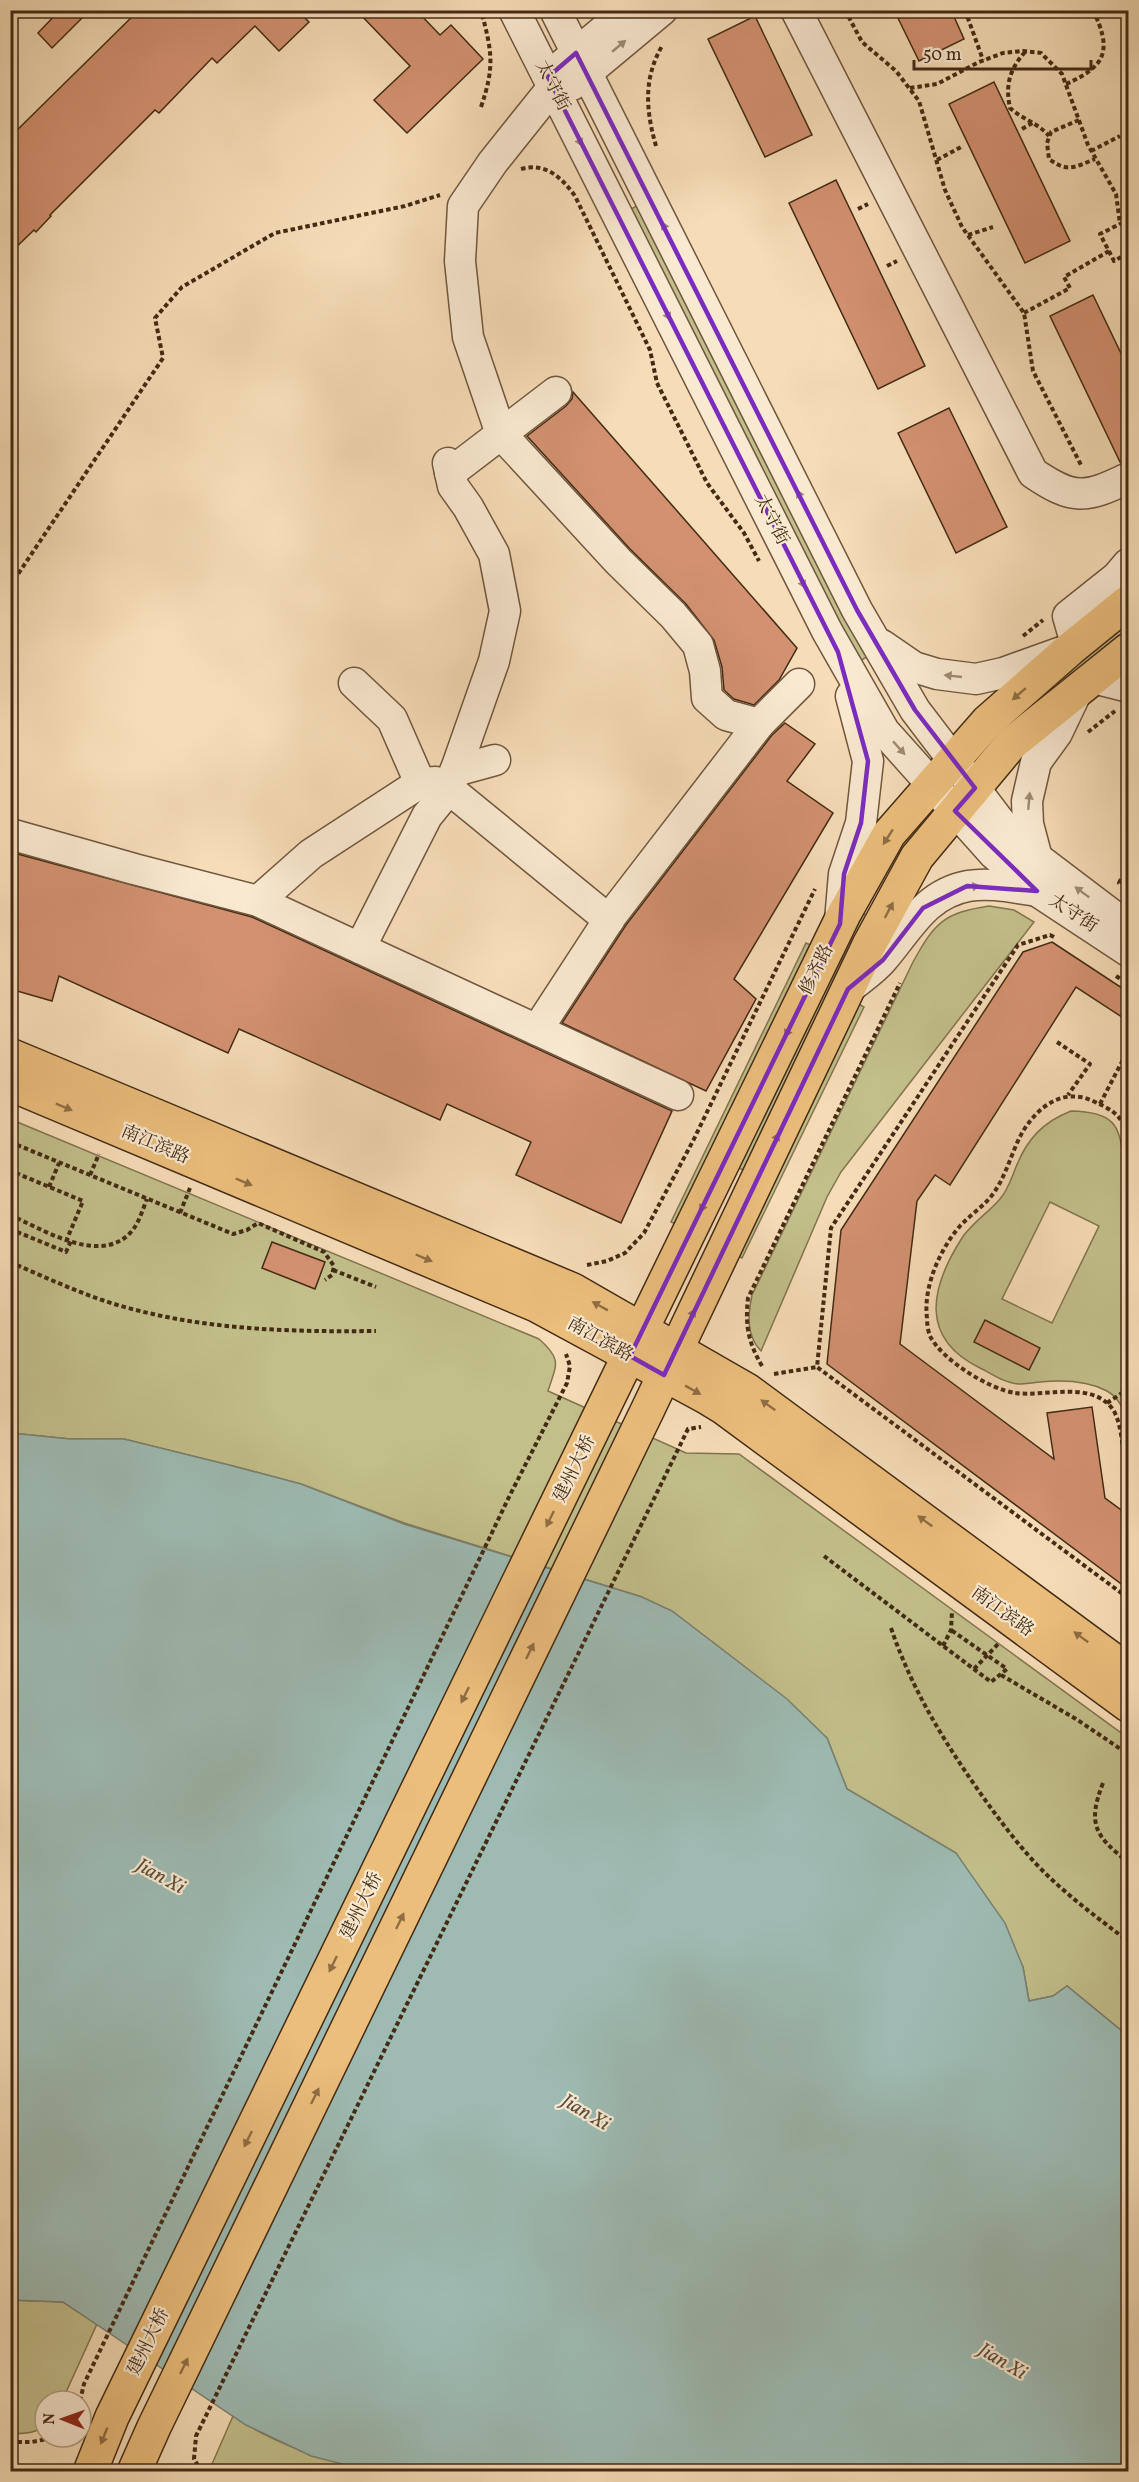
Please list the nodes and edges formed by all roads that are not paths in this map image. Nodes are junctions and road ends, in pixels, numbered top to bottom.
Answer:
1 (514, 10) edge
2 (555, 10) edge
3 (628, 10) edge
4 (662, 10) edge
5 (796, 10) edge
6 (582, 63) junction
7 (553, 87) junction
8 (556, 393) dead end
9 (501, 434) junction
10 (1128, 478) edge
11 (1128, 564) edge
12 (1128, 602) edge
13 (875, 640) junction
14 (1073, 646) junction
15 (1128, 650) edge
16 (838, 652) junction
17 (354, 683) dead end
18 (800, 684) dead end
19 (1085, 684) junction
20 (1124, 695) edge
21 (759, 724) junction
22 (495, 760) dead end
23 (954, 760) junction
24 (452, 780) junction
25 (420, 783) junction
26 (932, 785) junction
27 (965, 799) junction
28 (10, 834) edge
29 (1037, 858) junction
30 (1037, 891) junction
31 (258, 901) junction
32 (609, 920) junction
33 (840, 924) junction
34 (1128, 927) edge
35 (360, 948) junction
36 (1119, 961) edge
37 (848, 989) junction
38 (537, 1030) junction
39 (10, 1055) edge
40 (10, 1084) edge
41 (678, 1095) dead end
42 (636, 1343) junction
43 (670, 1362) junction
44 (603, 1410) joint
45 (1128, 1671) edge
46 (1128, 1705) edge
47 (90, 2472) edge
48 (135, 2472) edge

1 - 7 street, 太守街
2 - 6 street, 太守街
3 - 6 street
6 -> 4 street
5 - 10 street
6 - 7 street
13 -> 6 street, 太守街
7 - 9 street
7 -> 16 street, 太守街
8 - 9 street
9 - 21 street
9 - 24 street
11 - 14 street
12 - 14 main road, 修齐路
14 -> 13 street
13 - 23 street, 太守街
14 -> 23 main road, 修齐路
15 - 19 main road, 修齐路
16 -> 26 street, 太守街
16 - 33 street
17 - 25 street
18 - 21 street
19 - 20 street
19 - 27 main road, 修齐路
29 -> 19 street
21 - 32 street
22 - 24 street
23 - 26 main road, 修齐路
23 - 27 street, 太守街
24 - 25 street
24 - 32 street
24 - 35 street
25 - 31 street
26 - 27 street, 太守街
26 -> 33 main road, 修齐路
27 - 29 street, 太守街
27 - 30 street, 太守街
37 -> 27 main road, 修齐路
28 - 31 street
34 -> 29 street, 太守街
30 - 36 street, 太守街
37 -> 30 street
31 - 35 street
32 - 38 street
33 -> 42 main road, 修齐路
35 - 38 street
43 -> 37 main road, 修齐路
38 - 41 street
42 -> 39 main road, 南江滨路
40 -> 42 main road, 南江滨路
42 - 43 main road, 南江滨路
42 - 44 main road, 修齐路
45 -> 43 main road, 南江滨路
43 -> 46 main road, 南江滨路
48 -> 43 main road, 修齐路
44 -> 47 main road, 建州大桥

